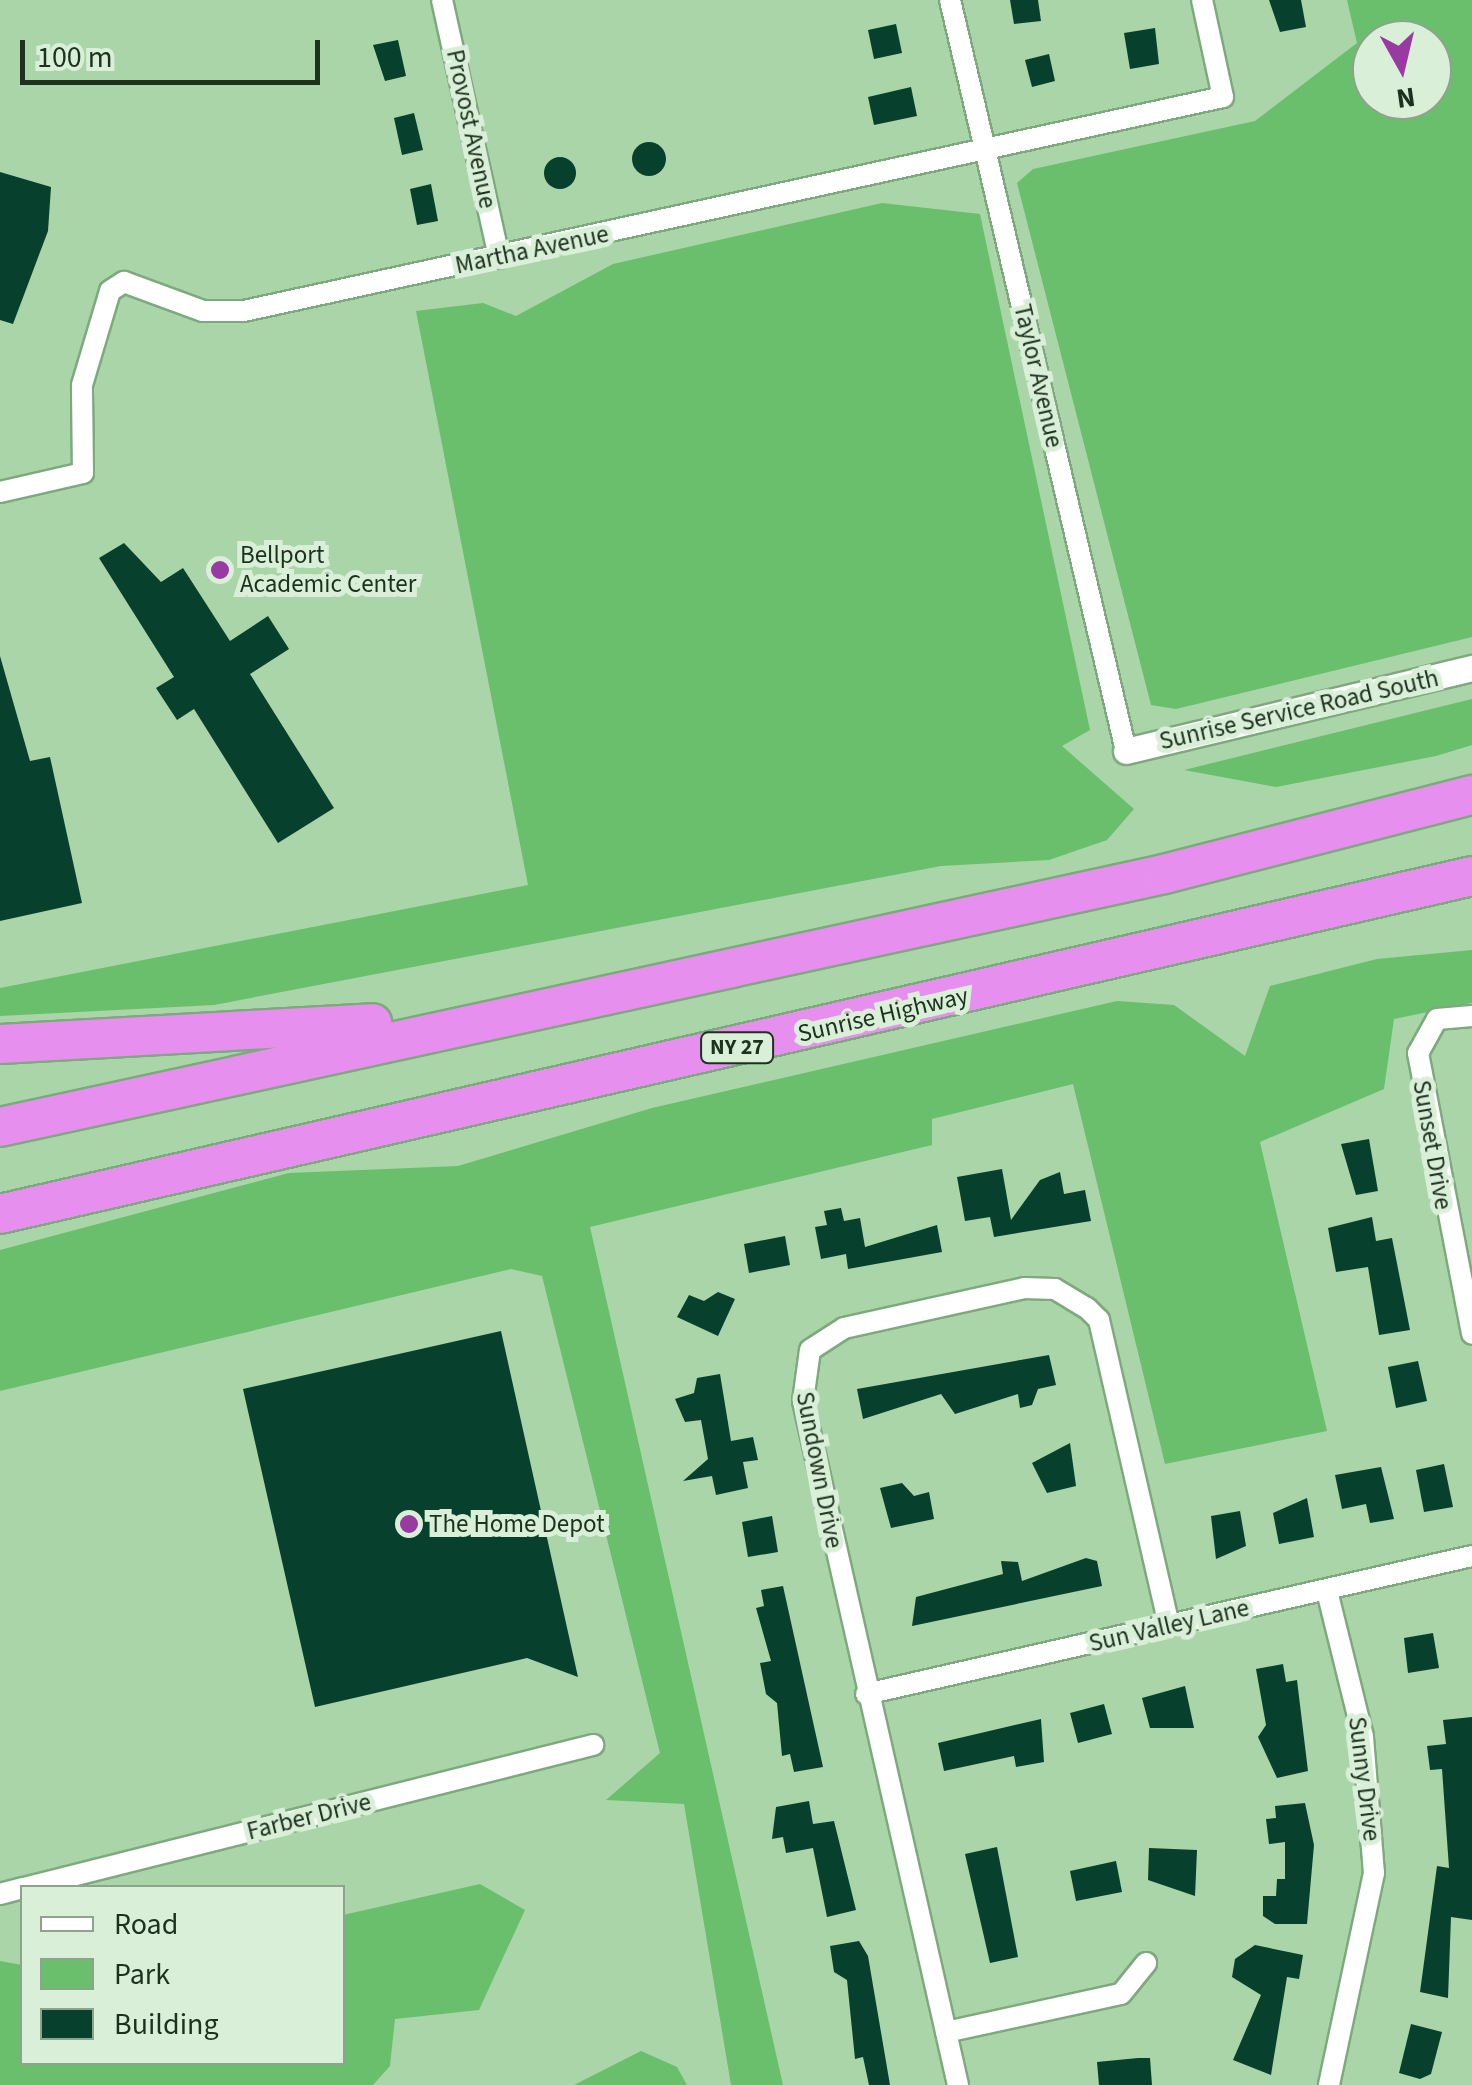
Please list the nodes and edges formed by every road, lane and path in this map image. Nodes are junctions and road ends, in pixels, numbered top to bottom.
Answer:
1 (442, 0) edge
2 (950, 0) edge
3 (1202, 0) edge
4 (985, 150) junction
5 (499, 258) junction
6 (0, 492) edge
7 (1472, 668) edge
8 (1126, 751) joint
9 (1472, 795) edge
10 (1472, 876) edge
11 (707, 970) junction
12 (1472, 1016) edge
13 (0, 1044) edge
14 (0, 1126) edge
15 (0, 1214) edge
16 (1472, 1334) edge
17 (1472, 1556) edge
18 (1326, 1591) junction
19 (1169, 1626) junction
20 (866, 1694) junction
21 (593, 1745) dead end
22 (35, 1885) edge
23 (1146, 1963) dead end
24 (946, 2032) junction
25 (958, 2085) edge
26 (1330, 2085) edge

1 - 5 street, Provost Avenue
2 - 4 street, Taylor Avenue
3 - 4 street, Martha Avenue
4 - 5 street, Martha Avenue
4 - 8 street, Taylor Avenue
5 - 6 street, Martha Avenue
7 - 8 street, Sunrise Service Road South
9 - 11 highway
10 - 15 highway, Sunrise Highway / NY 27
11 - 13 highway
11 - 14 highway
12 - 16 street, Sunset Drive
17 - 18 street, Sun Valley Lane
18 - 19 street, Sun Valley Lane
18 - 26 street, Sunny Drive
19 - 20 street, Sun Valley Lane
19 - 20 street, Sundown Drive
20 - 24 street, Sundown Drive
21 - 22 street, Farber Drive
23 - 24 street
24 - 25 street, Sundown Drive

